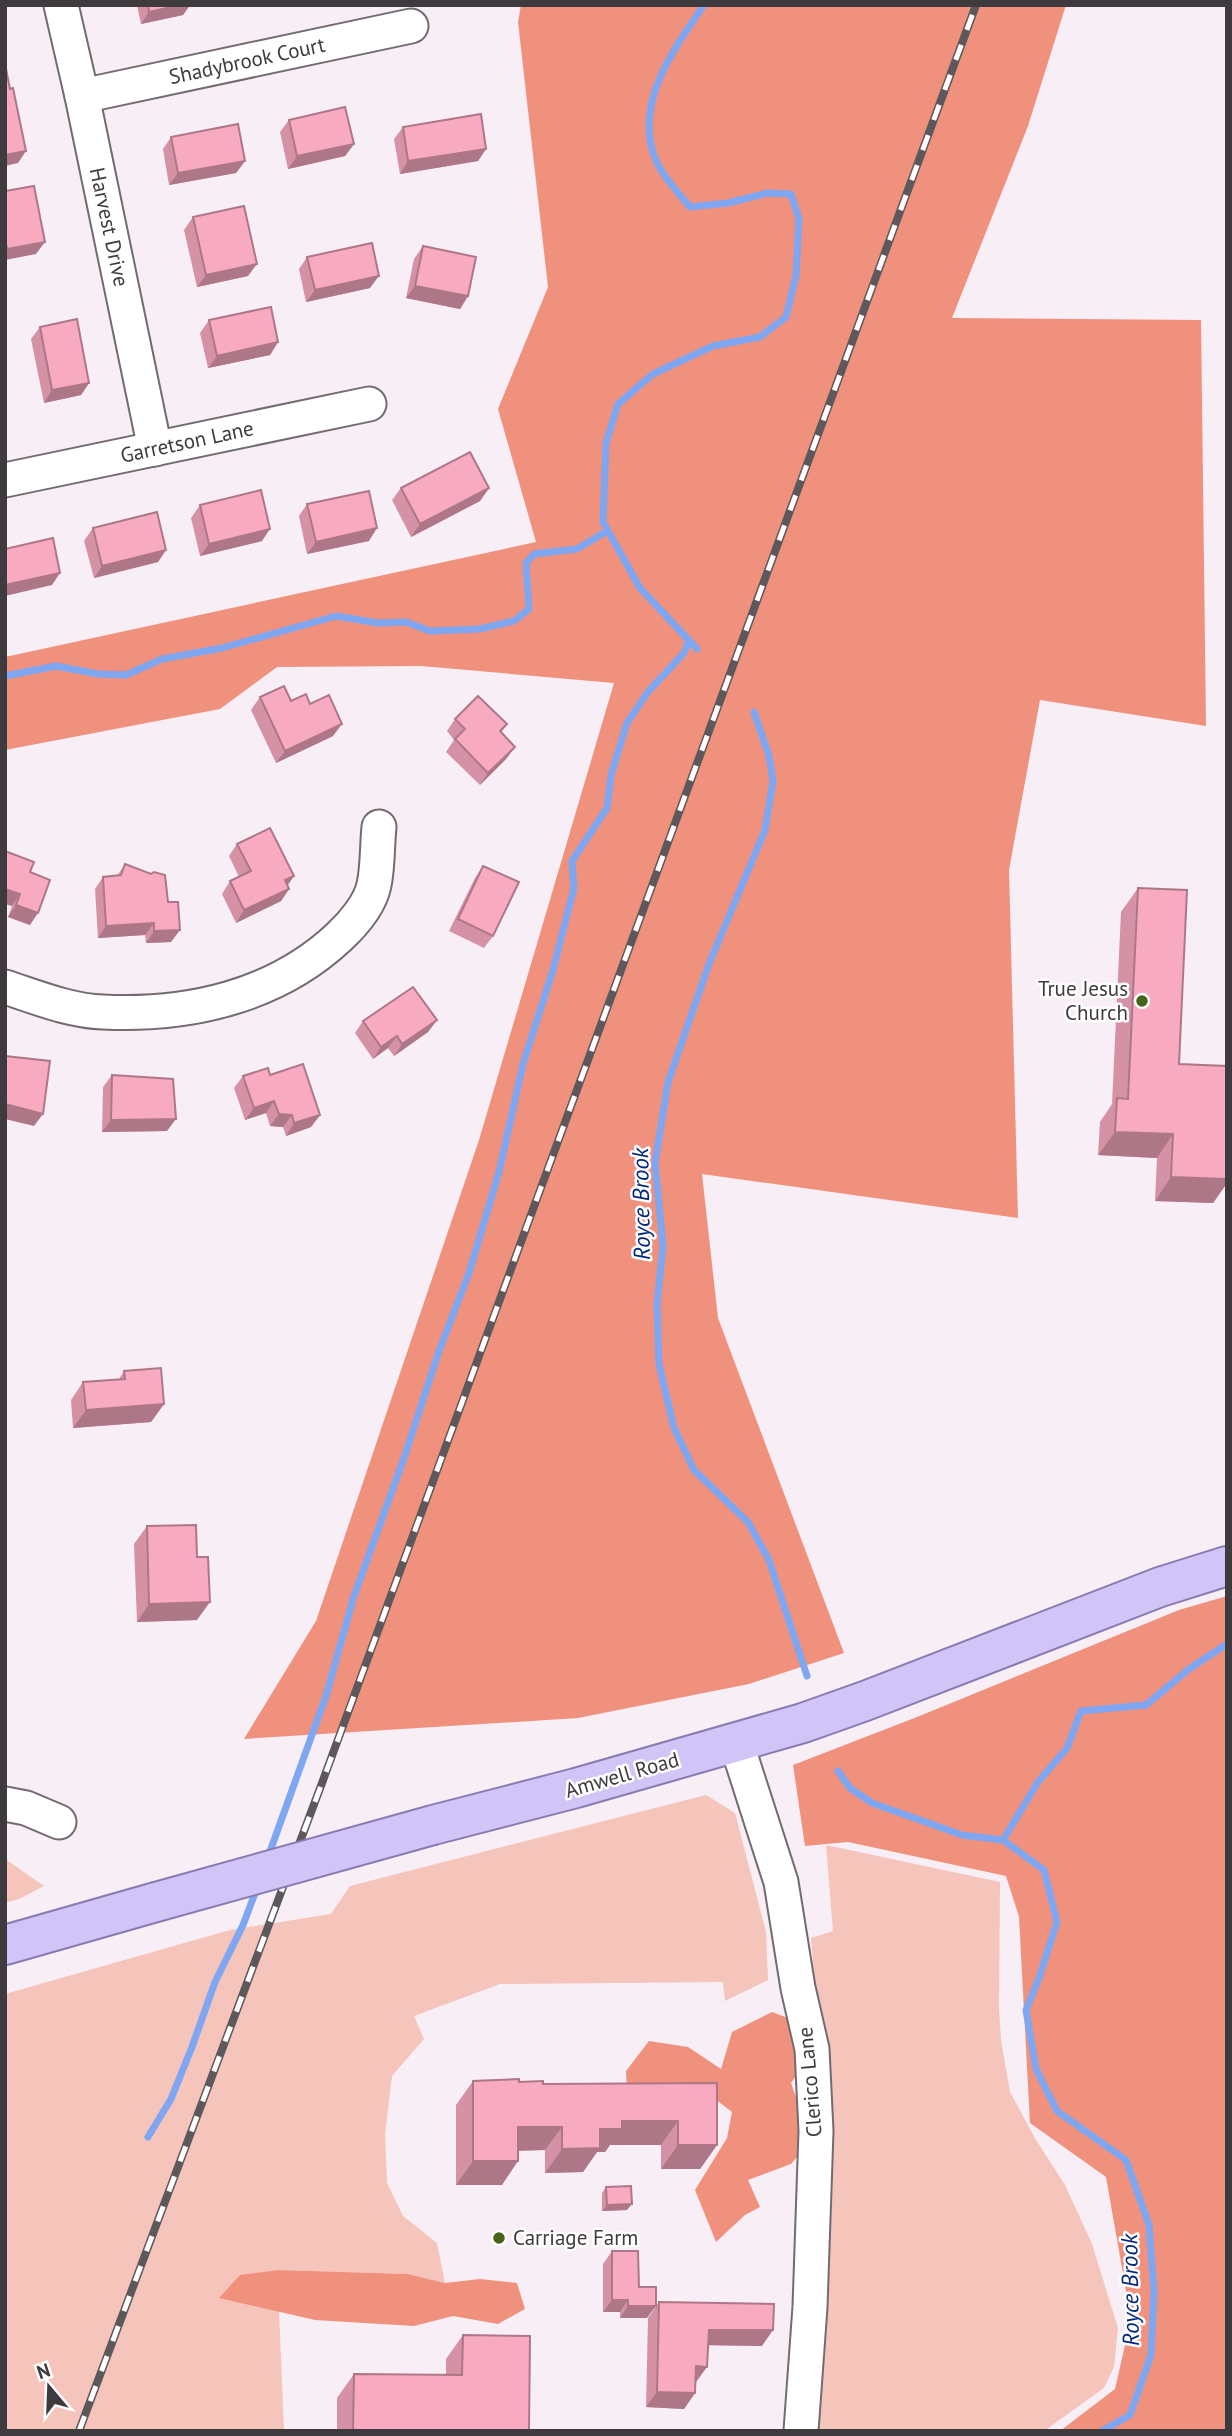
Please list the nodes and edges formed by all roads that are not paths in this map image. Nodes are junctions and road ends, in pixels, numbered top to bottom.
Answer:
1 (61, 5) edge
2 (411, 26) dead end
3 (82, 96) junction
4 (369, 404) dead end
5 (155, 449) junction
6 (5, 480) edge
7 (379, 827) dead end
8 (5, 987) edge
9 (1227, 1566) edge
10 (736, 1742) junction
11 (5, 1804) edge
12 (59, 1822) dead end
13 (5, 1945) edge
14 (801, 2431) edge

1 - 3 street, Harvest Drive
2 - 3 street, Shadybrook Court
3 - 5 street, Harvest Drive
4 - 5 street, Garretson Lane
5 - 6 street, Garretson Lane
7 - 8 street
9 - 10 main road, Amwell Road
10 - 13 main road, Amwell Road, bridge
10 - 14 street, Clerico Lane
11 - 12 street

